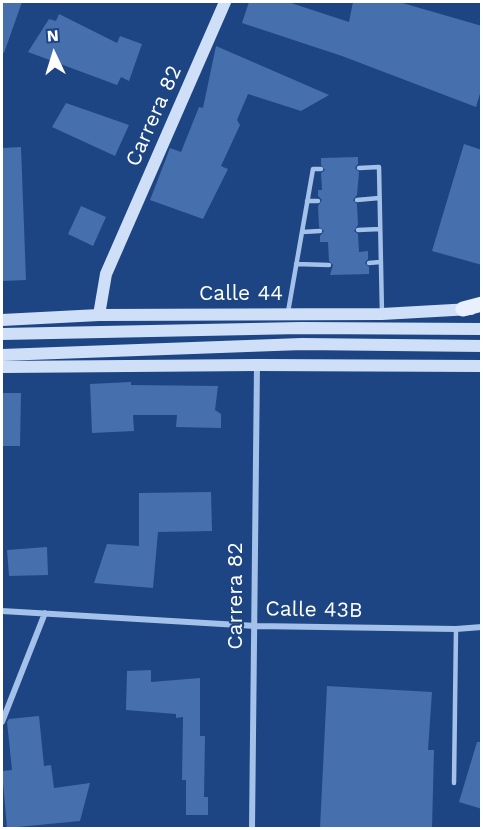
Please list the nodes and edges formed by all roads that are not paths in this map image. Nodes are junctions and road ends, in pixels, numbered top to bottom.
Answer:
1 (225, 2) edge
2 (359, 168) dead end
3 (321, 170) dead end
4 (379, 198) junction
5 (357, 200) dead end
6 (308, 201) junction
7 (318, 201) dead end
8 (380, 229) junction
9 (358, 230) dead end
10 (320, 231) dead end
11 (302, 232) junction
12 (380, 262) junction
13 (369, 263) dead end
14 (296, 264) junction
15 (329, 265) dead end
16 (482, 304) edge
17 (464, 309) junction
18 (482, 310) edge
19 (288, 314) junction
20 (382, 314) junction
21 (99, 315) junction
22 (2, 320) edge
23 (482, 329) edge
24 (2, 334) edge
25 (482, 346) edge
26 (2, 355) edge
27 (257, 365) junction
28 (482, 366) edge
29 (2, 367) edge
30 (2, 611) edge
31 (45, 613) junction
32 (256, 626) junction
33 (482, 627) edge
34 (456, 629) junction
35 (2, 722) edge
36 (454, 783) dead end
37 (252, 828) edge

1 - 21 street, Carrera 82
2 - 4 lane
3 - 6 lane
4 - 5 lane
4 - 8 lane
6 - 7 lane
6 - 11 lane
8 - 9 lane
8 - 12 lane
10 - 11 lane
11 - 14 lane
12 - 13 lane
12 - 20 lane
14 - 15 lane
14 - 19 lane
16 - 17 main road
17 - 18 street, Calle 44
17 - 20 street, Calle 44
19 - 20 street, Calle 44
19 - 21 street, Calle 44
21 - 22 street, Calle 44
23 - 24 street, Calle 44
25 - 26 street
27 - 28 street
27 - 29 street
27 - 32 street, Carrera 82
30 - 31 street, Calle 43B
31 - 32 street, Calle 43B
31 - 35 street
32 - 34 street, Calle 43B
32 - 37 street, Carrera 82
33 - 34 street, Calle 43B
34 - 36 lane

